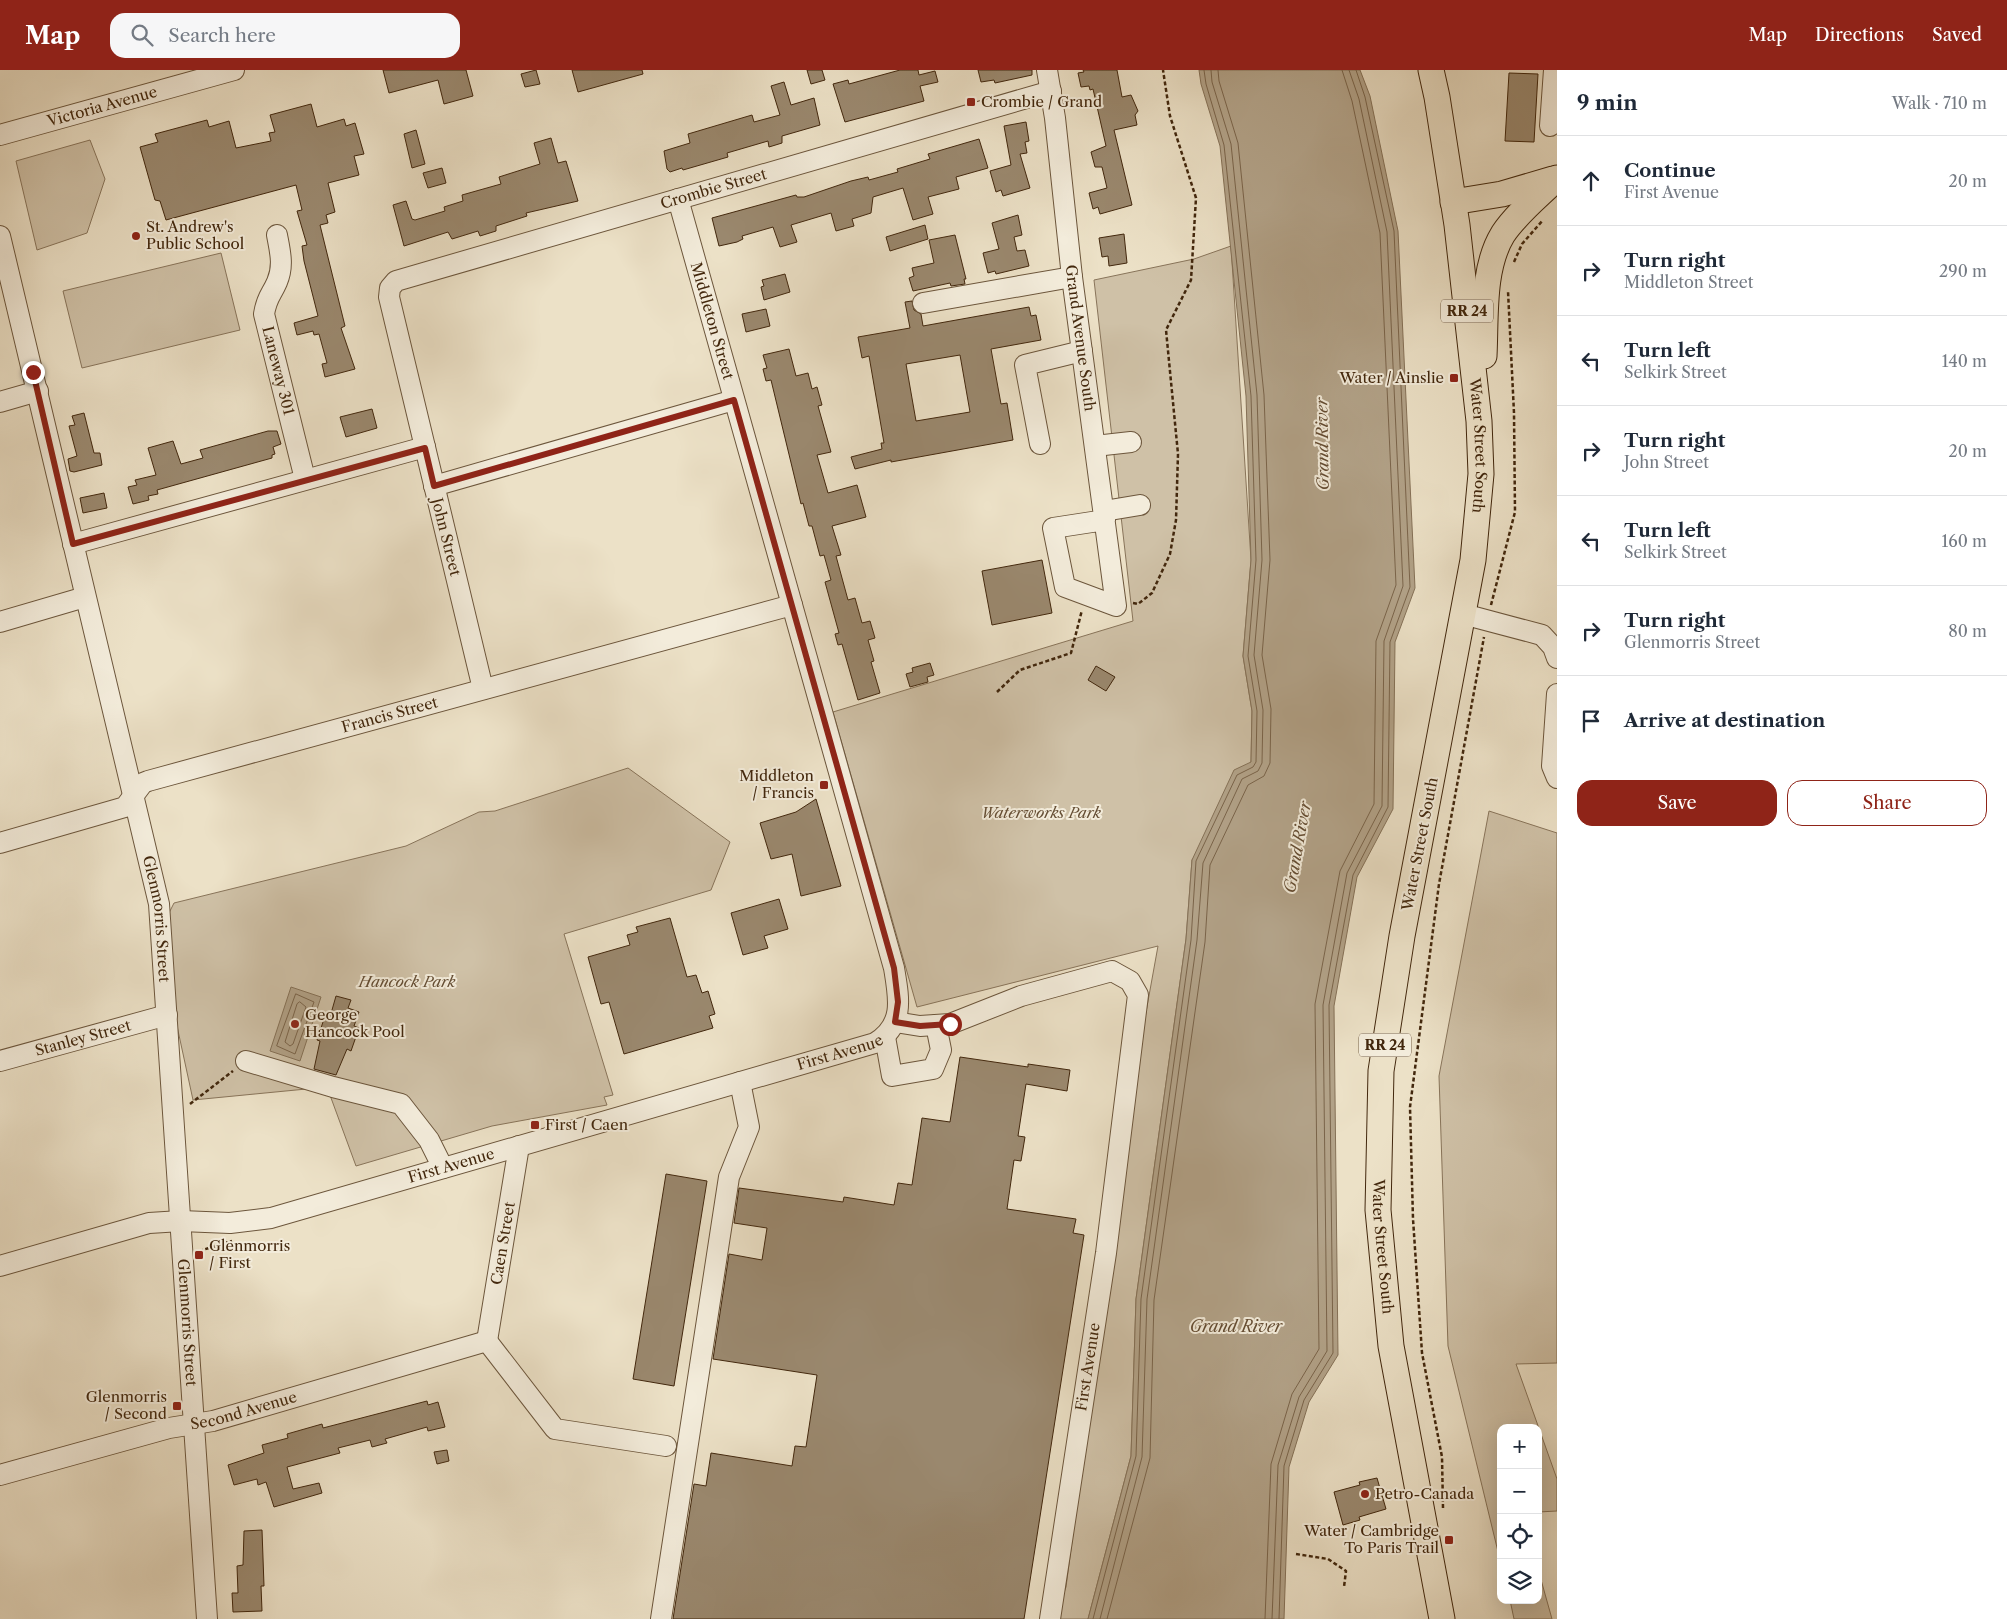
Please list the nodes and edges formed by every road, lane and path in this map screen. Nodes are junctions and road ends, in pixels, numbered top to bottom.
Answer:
1 (234, 70) edge
2 (1047, 70) edge
3 (1163, 70) edge
4 (1431, 70) edge
5 (1554, 70) edge
6 (189, 76) edge
7 (1052, 92) junction
8 (1550, 126) dead end
9 (0, 135) edge
10 (1557, 178) edge
11 (678, 199) junction
12 (1453, 202) junction
13 (1534, 232) dead end
14 (277, 235) dead end
15 (0, 236) edge
16 (1511, 268) dead end
17 (1072, 277) junction
18 (1508, 285) dead end
19 (389, 298) joint
20 (923, 304) dead end
21 (1082, 350) junction
22 (38, 391) junction
23 (734, 400) junction
24 (0, 402) edge
25 (1480, 421) junction
26 (1131, 442) dead end
27 (1040, 444) dead end
28 (1096, 446) junction
29 (425, 448) junction
30 (305, 479) junction
31 (434, 486) junction
32 (1140, 506) dead end
33 (1104, 515) junction
34 (73, 544) junction
35 (1085, 596) junction
36 (86, 597) junction
37 (1115, 603) junction
38 (792, 605) junction
39 (1463, 614) junction
40 (1487, 620) junction
41 (0, 622) edge
42 (1557, 658) edge
43 (483, 689) junction
44 (997, 692) dead end
45 (1557, 694) edge
46 (1557, 778) edge
47 (134, 795) junction
48 (0, 843) edge
49 (167, 1015) junction
50 (936, 1025) junction
51 (890, 1030) junction
52 (0, 1061) edge
53 (246, 1061) joint
54 (740, 1082) junction
55 (184, 1108) dead end
56 (519, 1146) junction
57 (443, 1168) junction
58 (180, 1221) junction
59 (238, 1239) dead end
60 (193, 1253) dead end
61 (0, 1266) edge
62 (487, 1341) junction
63 (193, 1424) junction
64 (666, 1446) dead end
65 (0, 1475) edge
66 (1443, 1513) dead end
67 (1296, 1554) dead end
68 (1344, 1587) dead end
69 (207, 1619) edge
70 (661, 1619) edge
71 (1050, 1619) edge
72 (1442, 1619) edge

1 - 6 street, Victoria Avenue
2 - 7 street, Grand Avenue South
3 - 37 path
4 - 12 main road, Water Street South / RR 24
5 - 8 street
6 - 9 street, Victoria Avenue
7 - 11 street, Crombie Street
7 - 17 street, Grand Avenue South
10 - 12 main road
10 - 25 main road
11 - 19 street, Crombie Street
11 - 23 street, Middleton Street
12 - 25 main road, Water Street South / RR 24
13 - 16 path
14 - 30 street, Laneway 301
15 - 22 street, Glenmorris Street
17 - 20 street
17 - 21 street, Grand Avenue South
18 - 40 path
19 - 29 street, John Street
21 - 27 street
21 - 28 street, Grand Avenue South
22 - 24 street
22 - 34 street, Glenmorris Street
23 - 31 street
23 - 38 street, Middleton Street
25 - 39 main road, Water Street South / RR 24
26 - 28 street
28 - 33 street, Grand Avenue South
29 - 30 street
29 - 31 street, John Street
30 - 34 street
31 - 43 street, John Street
32 - 33 street
33 - 35 street
33 - 37 street, Grand Avenue South
34 - 36 street, Glenmorris Street
35 - 37 street
35 - 44 path
36 - 41 street
36 - 47 street, Glenmorris Street
38 - 43 street, Francis Street
38 - 51 street, Middleton Street
39 - 40 street
39 - 72 main road, Water Street South / RR 24
40 - 42 street
40 - 66 path
43 - 47 street, Francis Street
45 - 46 street
47 - 48 street, Francis Street
47 - 49 street, Glenmorris Street
49 - 52 street, Stanley Street
49 - 58 street, Glenmorris Street
50 - 51 street, First Avenue
50 - 51 street, Middleton Street
50 - 71 street, First Avenue
51 - 54 street, First Avenue
53 - 55 path
53 - 57 street
54 - 56 street, First Avenue
54 - 70 street
56 - 57 street, First Avenue
56 - 62 street, Caen Street
57 - 58 street, First Avenue
58 - 61 street, First Avenue
58 - 63 street, Glenmorris Street
59 - 60 path
62 - 63 street, Second Avenue
62 - 64 street
63 - 65 street, Second Avenue
63 - 69 street, Glenmorris Street
67 - 68 path

